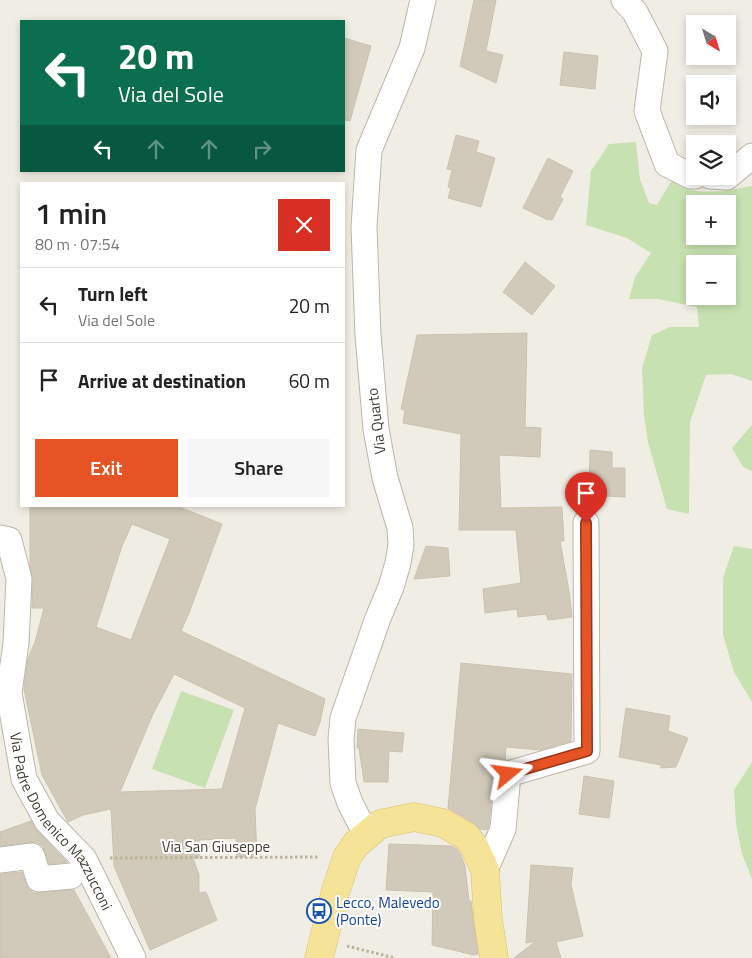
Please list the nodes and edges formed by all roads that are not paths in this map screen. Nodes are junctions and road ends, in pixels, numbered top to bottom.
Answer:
1 (423, 0) edge
2 (624, 0) edge
3 (752, 156) edge
4 (736, 169) edge
5 (686, 174) edge
6 (586, 523) dead end
7 (0, 538) edge
8 (366, 834) junction
9 (0, 860) edge
10 (78, 867) junction
11 (485, 870) junction
12 (322, 948) edge
13 (133, 958) edge
14 (494, 958) edge

1 - 8 street, Via Quarto
2 - 5 street
3 - 4 street
6 - 11 street
7 - 10 street, Via Padre Domenico Mazzucconi
8 - 11 main road
8 - 12 main road
9 - 10 street
10 - 13 street, Via Padre Domenico Mazzucconi
11 - 14 main road

